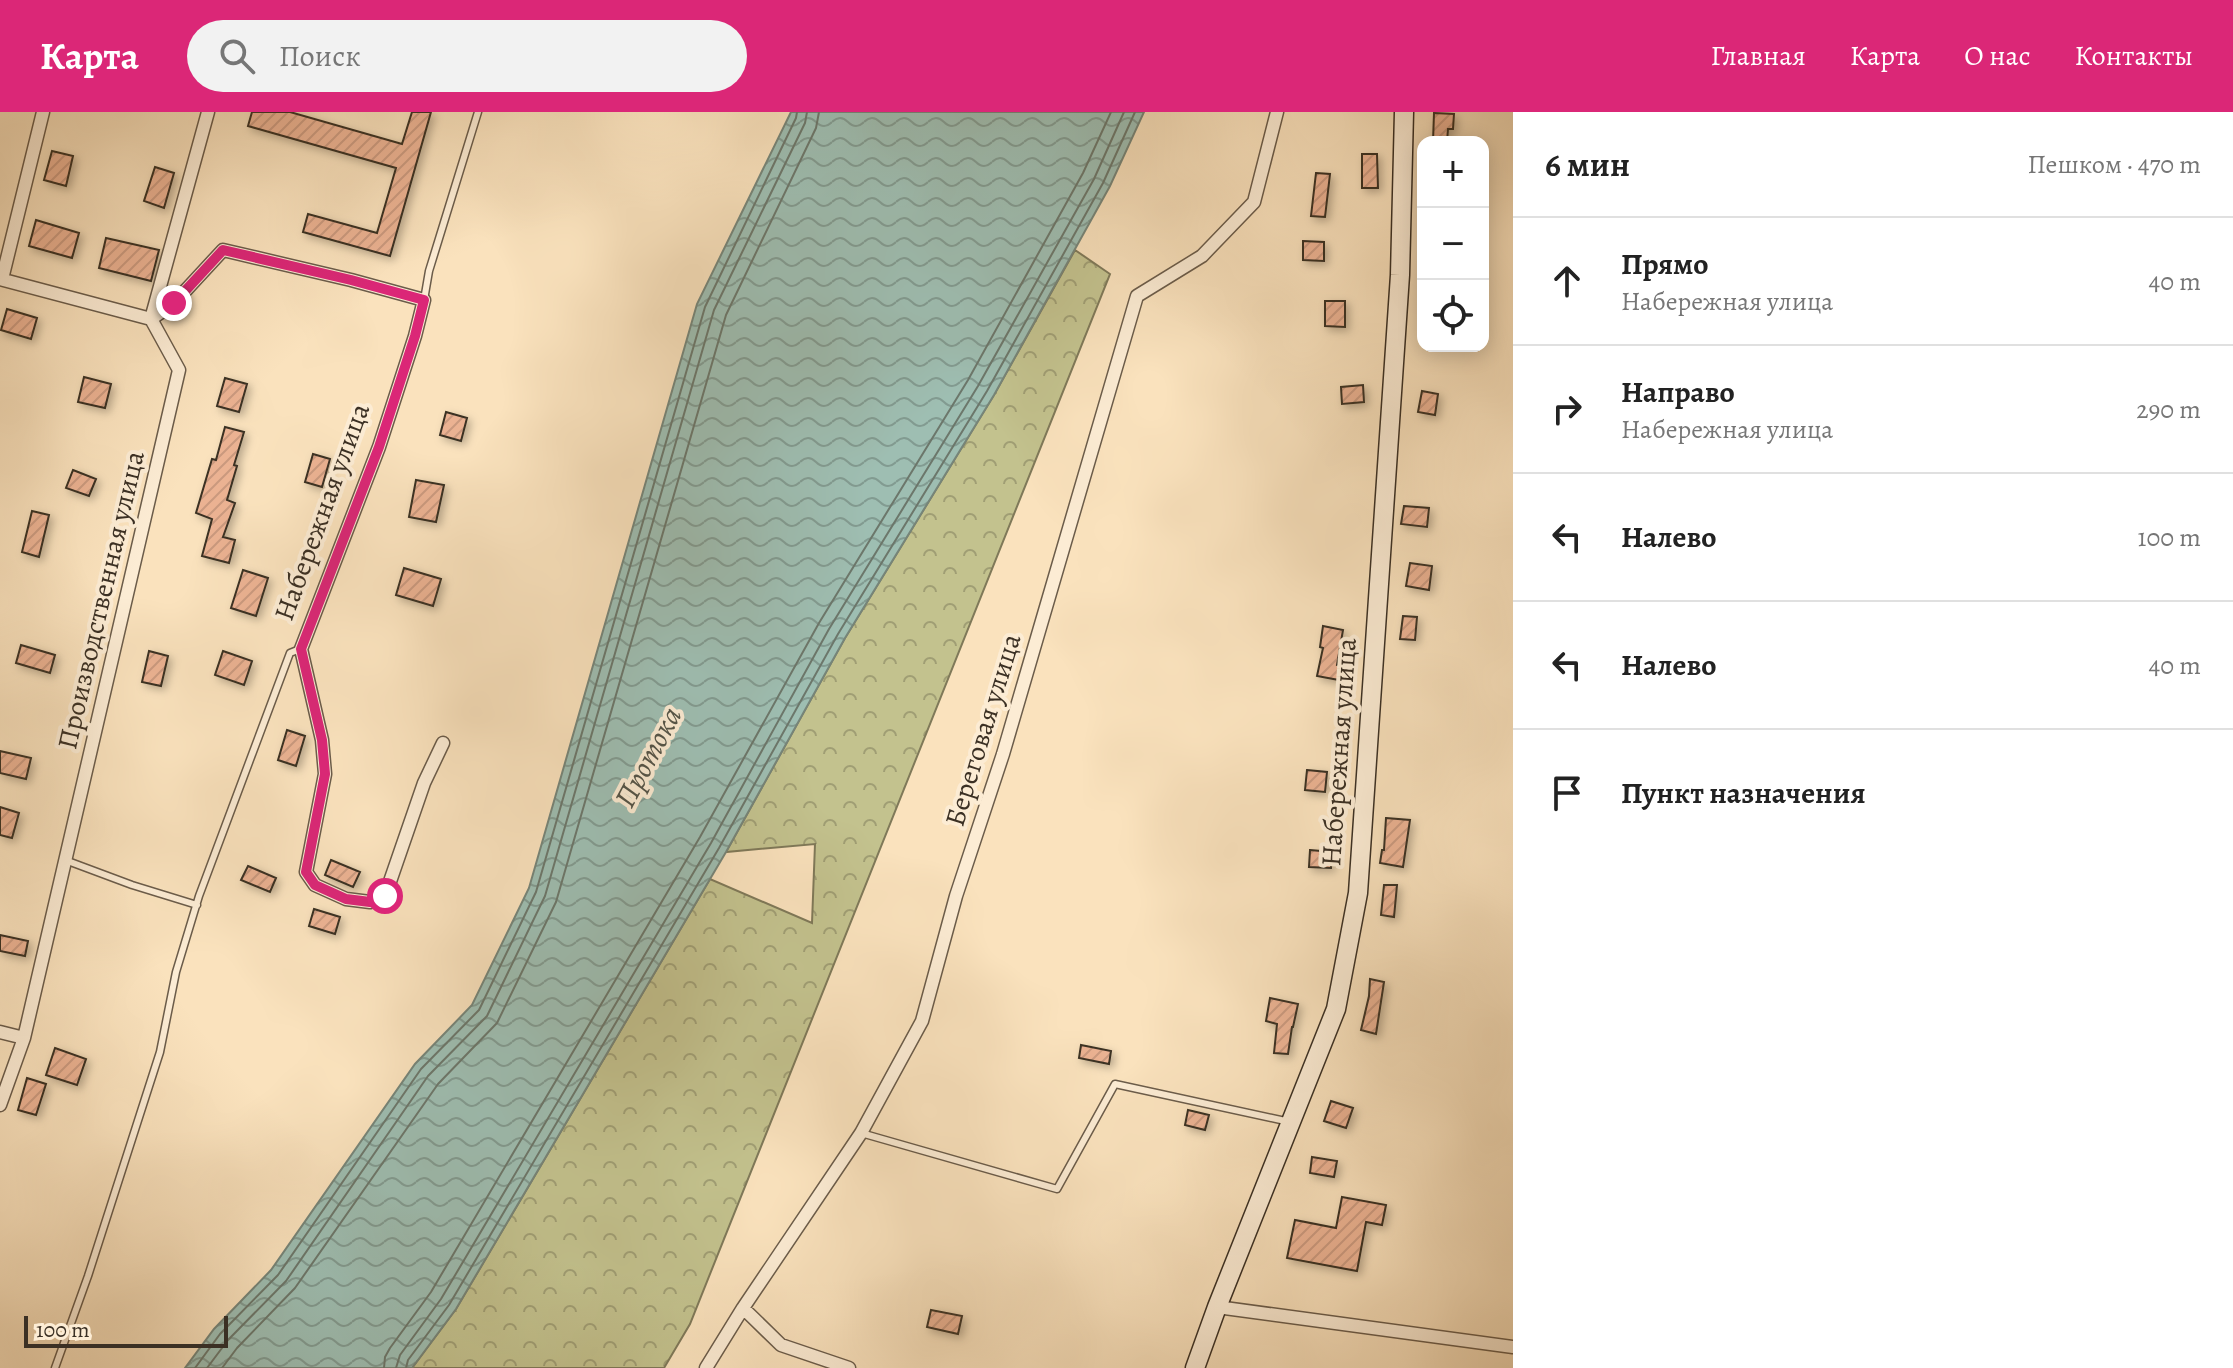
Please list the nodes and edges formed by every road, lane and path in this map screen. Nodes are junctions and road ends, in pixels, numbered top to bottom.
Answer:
1 (43, 112) edge
2 (208, 112) edge
3 (478, 112) edge
4 (1277, 112) edge
5 (1404, 112) edge
6 (1, 279) edge
7 (424, 300) junction
8 (151, 319) junction
9 (301, 649) junction
10 (443, 743) dead end
11 (65, 860) junction
12 (197, 905) junction
13 (0, 1032) edge
14 (24, 1038) junction
15 (0, 1105) edge
16 (1290, 1122) junction
17 (861, 1133) junction
18 (1217, 1307) junction
19 (743, 1308) junction
20 (1513, 1347) edge
21 (55, 1368) edge
22 (706, 1368) edge
23 (849, 1368) edge
24 (1195, 1368) edge

1 - 6 street
2 - 8 street
3 - 7 lane
4 - 17 street, Береговая улица
5 - 16 street, Набережная улица
6 - 8 street
7 - 8 street
7 - 9 street, Набережная улица
8 - 11 street, Производственная улица
9 - 10 street, Набережная улица
9 - 12 lane
11 - 12 lane
11 - 14 street, Производственная улица
12 - 21 lane
13 - 14 street
14 - 15 street, Производственная улица
16 - 17 lane
16 - 18 street, Набережная улица
17 - 19 street, Береговая улица
18 - 20 street
18 - 24 street, Набережная улица
19 - 22 street, Береговая улица
19 - 23 street

